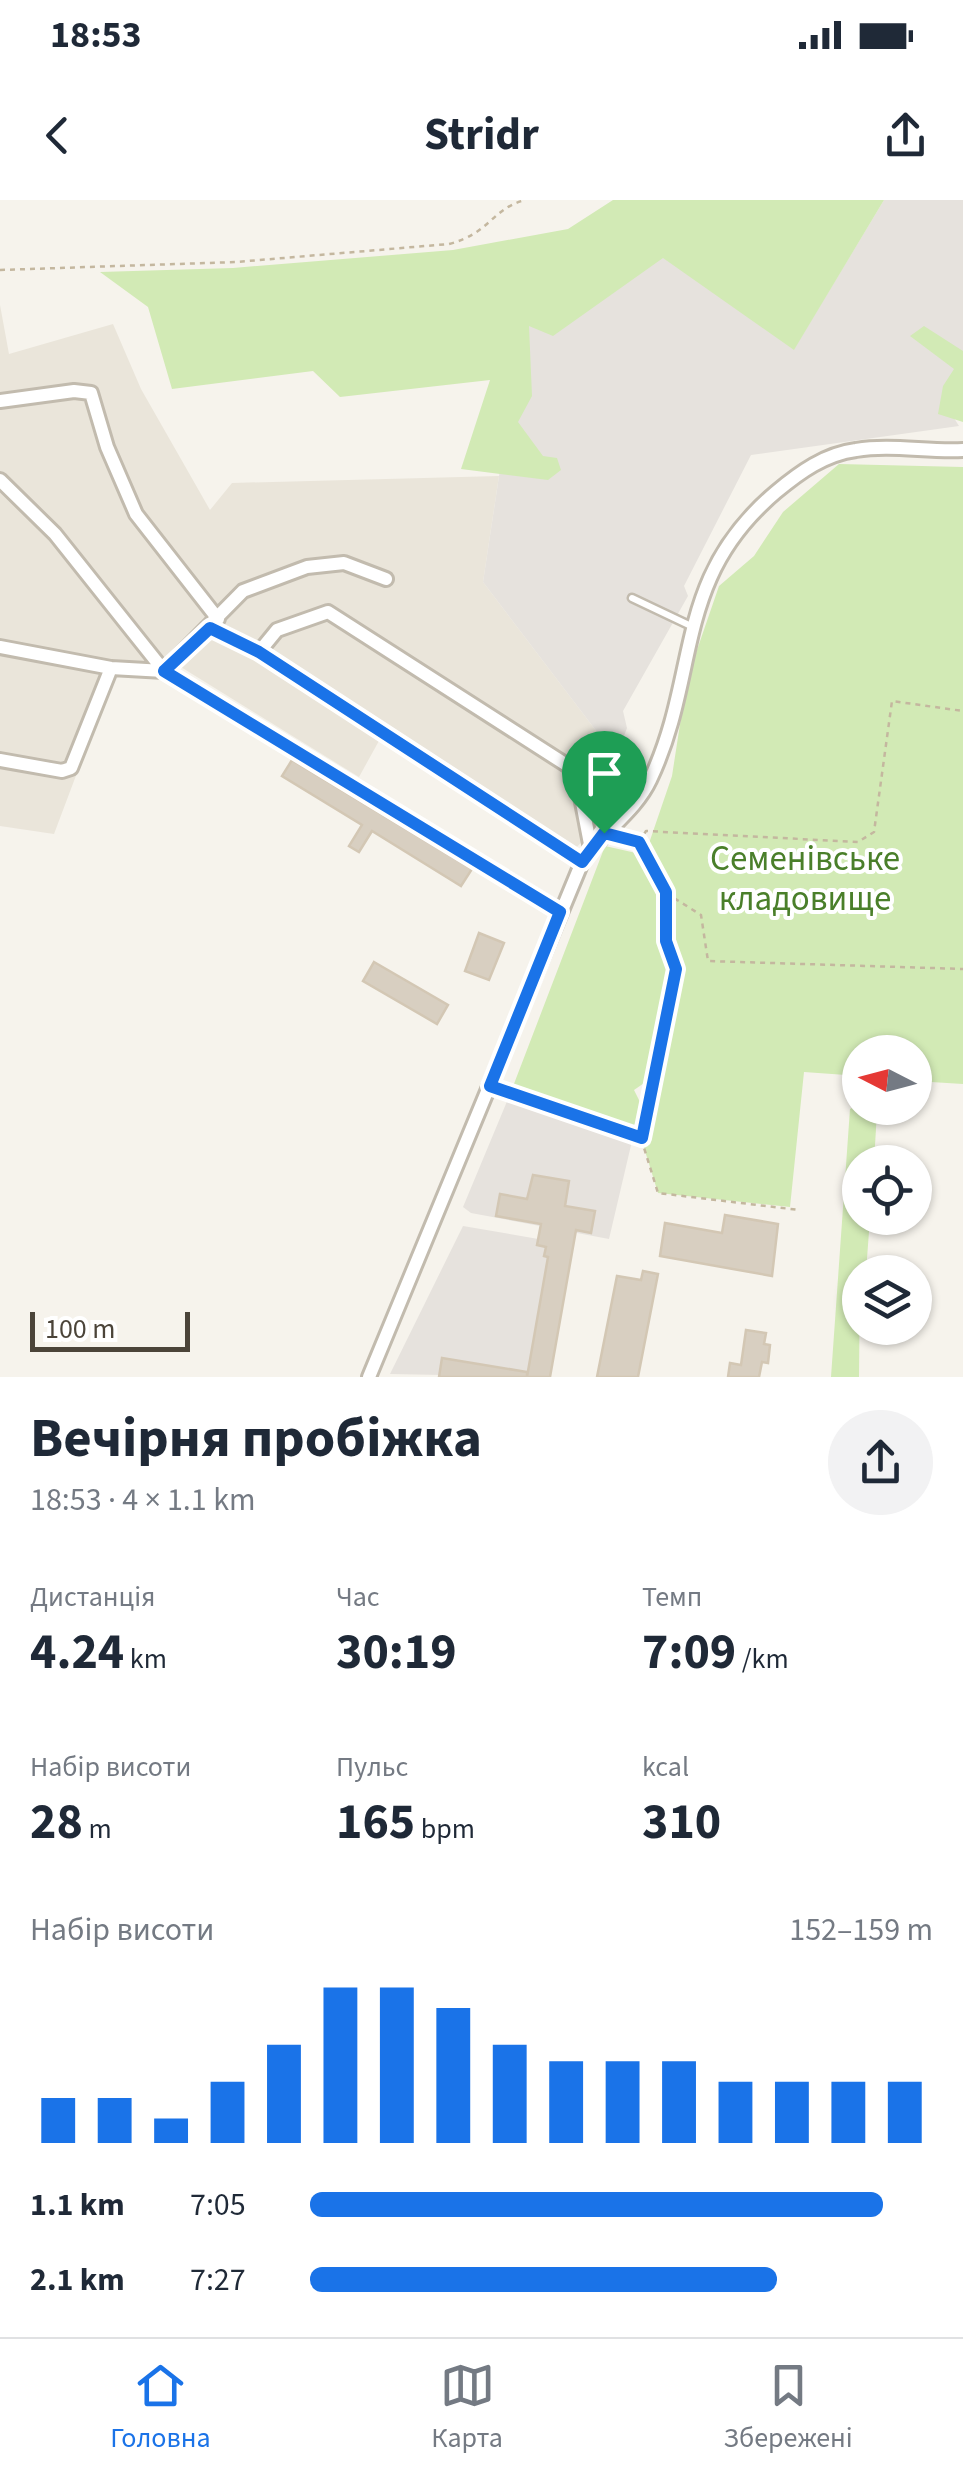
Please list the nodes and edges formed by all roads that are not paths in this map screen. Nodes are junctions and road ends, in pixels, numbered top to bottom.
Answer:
1 (0, 400) edge
2 (963, 450) edge
3 (0, 480) edge
4 (386, 579) dead end
5 (632, 598) dead end
6 (214, 623) junction
7 (691, 626) junction
8 (0, 646) edge
9 (259, 652) junction
10 (111, 668) junction
11 (164, 671) junction
12 (0, 760) edge
13 (591, 849) junction
14 (582, 862) junction
15 (560, 912) junction
16 (369, 1377) edge

1 - 6 street
2 - 7 street
3 - 11 street
4 - 6 street
5 - 7 lane
6 - 9 street
6 - 11 street
7 - 13 street
8 - 10 street
9 - 13 street
9 - 14 street
10 - 11 street
10 - 12 street
11 - 15 street
13 - 14 street
14 - 15 street
15 - 16 street

